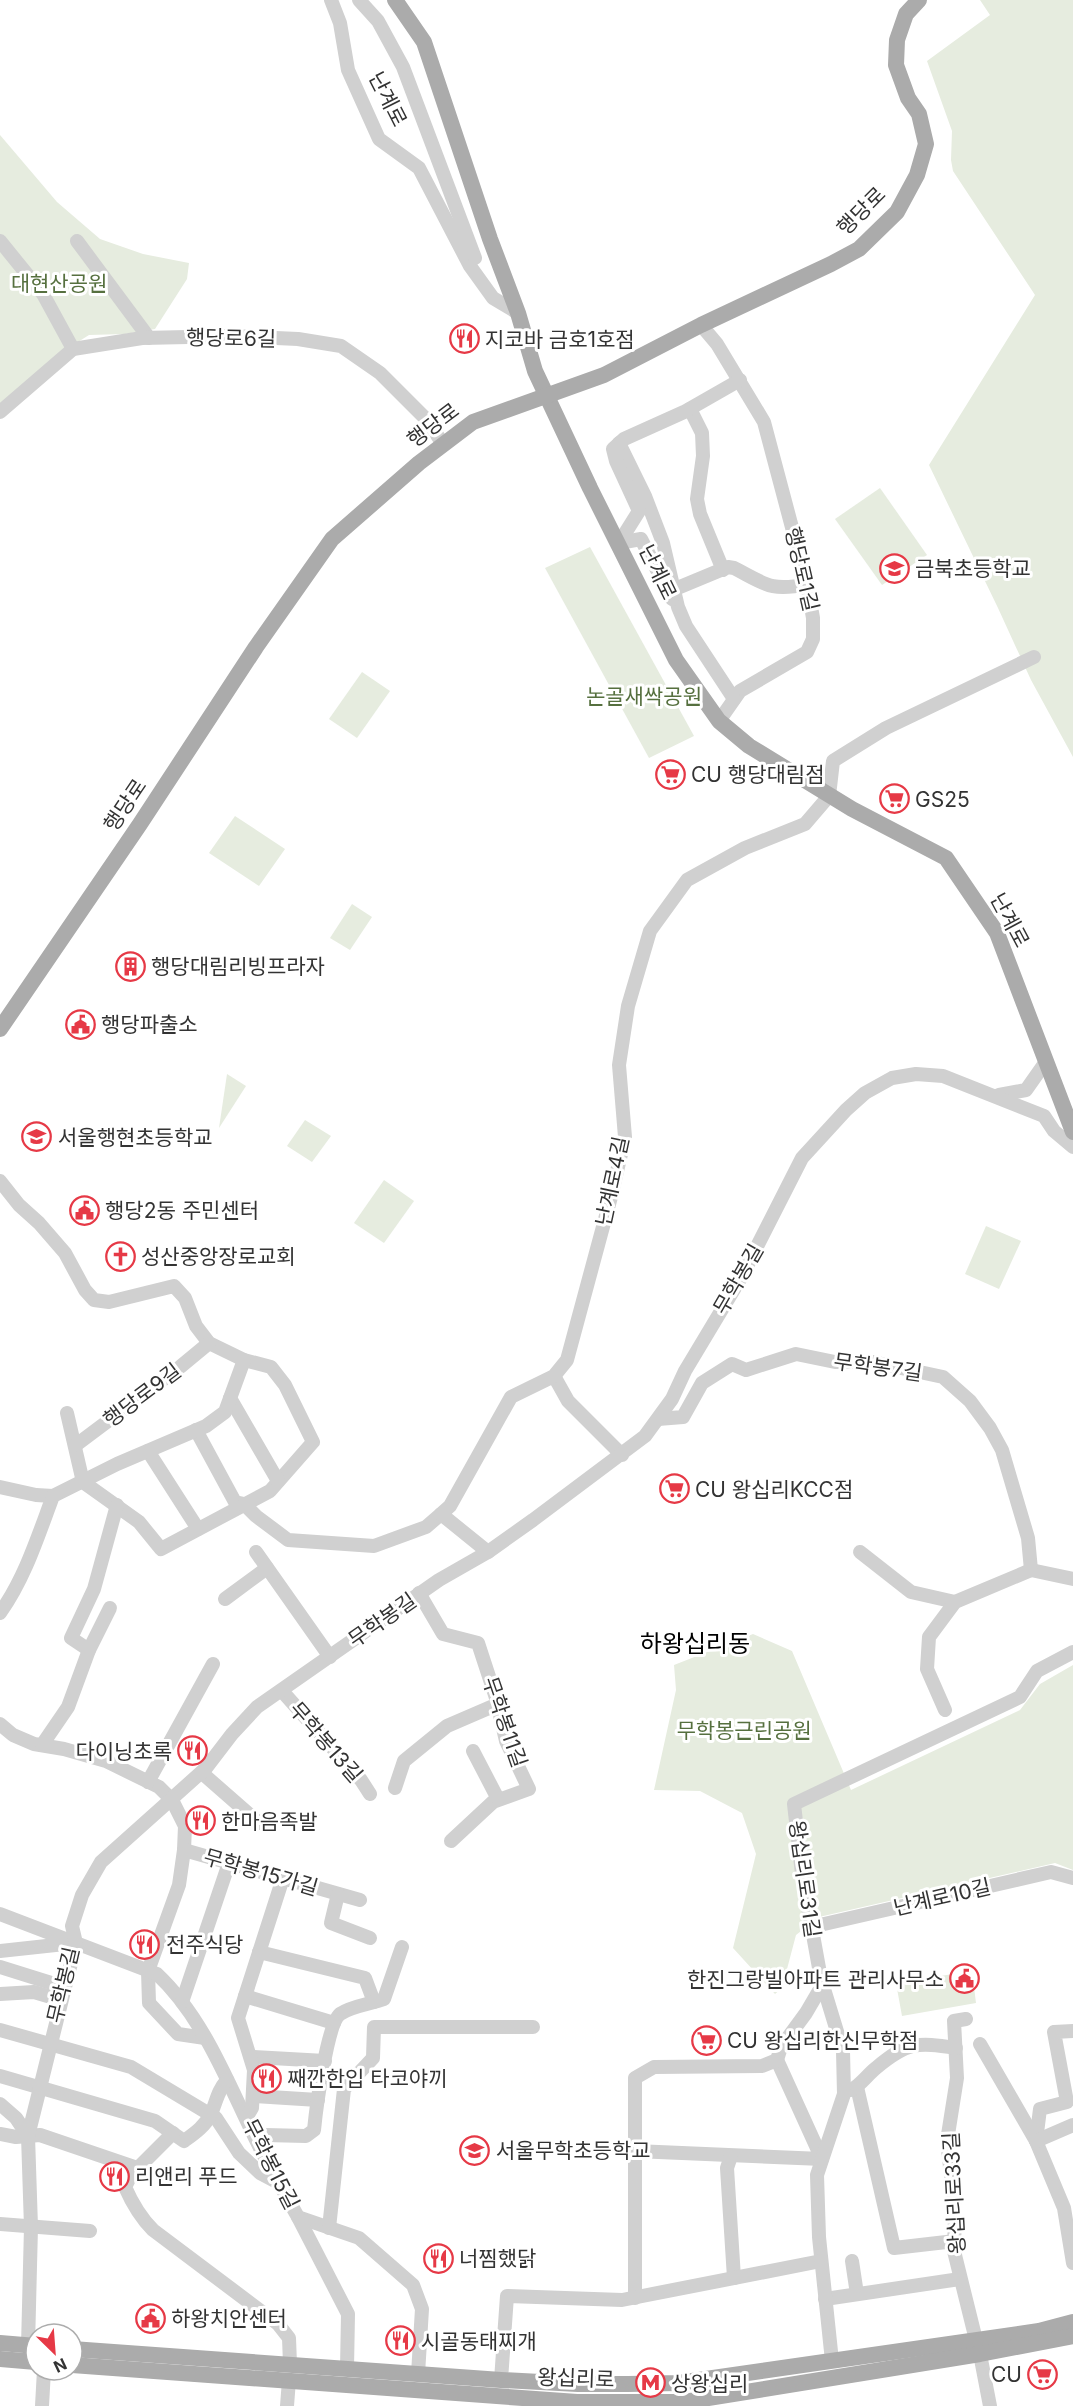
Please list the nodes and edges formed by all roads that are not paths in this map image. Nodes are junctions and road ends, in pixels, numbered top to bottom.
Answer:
1 (331, 0) edge
2 (359, 0) edge
3 (395, 0) edge
4 (919, 0) edge
5 (0, 241) edge
6 (77, 241) dead end
7 (493, 298) junction
8 (518, 313) junction
9 (701, 325) junction
10 (149, 338) junction
11 (73, 349) junction
12 (740, 380) junction
13 (547, 396) junction
14 (690, 409) junction
15 (0, 412) edge
16 (619, 443) junction
17 (443, 444) junction
18 (619, 543) junction
19 (723, 570) junction
20 (807, 584) junction
21 (675, 590) junction
22 (678, 607) junction
23 (1034, 657) dead end
24 (734, 699) junction
25 (719, 721) junction
26 (829, 796) junction
27 (0, 1029) edge
28 (1045, 1063) junction
29 (995, 1095) junction
30 (1073, 1132) edge
31 (1073, 1148) edge
32 (0, 1180) edge
33 (209, 1343) junction
34 (244, 1360) junction
35 (554, 1376) junction
36 (230, 1398) junction
37 (67, 1413) dead end
38 (658, 1419) junction
39 (196, 1430) junction
40 (76, 1445) junction
41 (148, 1451) junction
42 (622, 1455) junction
43 (278, 1481) junction
44 (83, 1482) junction
45 (0, 1487) edge
46 (53, 1496) junction
47 (244, 1504) junction
48 (117, 1505) junction
49 (441, 1514) junction
50 (198, 1529) junction
51 (256, 1552) dead end
52 (488, 1552) junction
53 (860, 1552) dead end
54 (267, 1568) junction
55 (1031, 1570) junction
56 (1073, 1579) edge
57 (419, 1593) junction
58 (225, 1599) dead end
59 (955, 1602) junction
60 (110, 1608) dead end
61 (0, 1613) edge
62 (89, 1650) junction
63 (1073, 1652) edge
64 (330, 1657) junction
65 (213, 1664) dead end
66 (282, 1691) junction
67 (498, 1704) junction
68 (945, 1710) dead end
69 (0, 1724) edge
70 (42, 1745) junction
71 (473, 1751) dead end
72 (201, 1773) junction
73 (148, 1782) junction
74 (395, 1788) dead end
75 (370, 1794) dead end
76 (172, 1800) junction
77 (498, 1800) junction
78 (259, 1823) dead end
79 (451, 1840) dead end
80 (184, 1850) junction
81 (229, 1863) junction
82 (283, 1878) junction
83 (1073, 1878) edge
84 (338, 1894) junction
85 (360, 1900) dead end
86 (0, 1914) edge
87 (812, 1927) junction
88 (370, 1938) dead end
89 (76, 1943) junction
90 (402, 1947) dead end
91 (0, 1951) edge
92 (260, 1952) junction
93 (0, 1967) edge
94 (148, 1971) junction
95 (823, 1984) junction
96 (0, 1994) edge
97 (62, 1994) junction
98 (245, 1996) junction
99 (182, 2002) junction
100 (374, 2002) junction
101 (966, 2019) dead end
102 (334, 2023) junction
103 (533, 2027) dead end
104 (0, 2030) edge
105 (1073, 2031) edge
106 (205, 2038) junction
107 (50, 2044) junction
108 (980, 2044) dead end
109 (956, 2048) junction
110 (252, 2057) junction
111 (777, 2060) junction
112 (325, 2061) junction
113 (0, 2076) edge
114 (228, 2080) junction
115 (38, 2087) junction
116 (857, 2087) junction
117 (844, 2094) junction
118 (253, 2096) junction
119 (318, 2100) junction
120 (0, 2104) edge
121 (211, 2114) junction
122 (246, 2118) junction
123 (1073, 2125) edge
124 (0, 2133) edge
125 (173, 2133) junction
126 (28, 2136) junction
127 (256, 2138) junction
128 (1036, 2141) junction
129 (635, 2151) junction
130 (731, 2156) junction
131 (822, 2160) junction
132 (137, 2168) junction
133 (279, 2182) junction
134 (298, 2217) junction
135 (1069, 2217) edge
136 (0, 2224) edge
137 (31, 2227) junction
138 (329, 2228) junction
139 (90, 2231) dead end
140 (955, 2241) junction
141 (821, 2261) junction
142 (852, 2261) dead end
143 (1073, 2263) edge
144 (734, 2278) junction
145 (960, 2279) junction
146 (857, 2294) junction
147 (635, 2298) junction
148 (825, 2299) junction
149 (33, 2322) edge
150 (1073, 2322) edge
151 (1073, 2336) edge
152 (0, 2343) edge
153 (24, 2347) edge
154 (978, 2347) junction
155 (84, 2350) edge
156 (0, 2359) edge
157 (24, 2361) edge
158 (832, 2361) junction
159 (84, 2365) edge
160 (850, 2366) junction
161 (347, 2368) junction
162 (289, 2372) junction
163 (418, 2374) junction
164 (505, 2380) junction
165 (43, 2382) edge
166 (613, 2384) junction
167 (510, 2402) edge
168 (613, 2403) junction
169 (569, 2404) edge
170 (42, 2406) edge
171 (287, 2406) edge
172 (990, 2406) edge

1 - 7 street, 난계로
2 - 7 street
3 - 8 main road, 난계로
4 - 9 main road, 행당로
5 - 11 street
6 - 10 street
7 - 8 street, 난계로
8 - 13 main road, 난계로
9 - 12 street, 행당로1길
9 - 13 main road, 행당로
10 - 11 street, 행당로6길
10 - 17 street, 행당로6길
11 - 15 street
12 - 14 street
12 - 20 street, 행당로1길
13 - 17 main road, 행당로
13 - 18 main road, 난계로
14 - 16 street
14 - 19 street
16 - 18 street
16 - 21 street
17 - 27 main road, 행당로
18 - 22 street
18 - 25 main road, 난계로
19 - 20 street
19 - 21 street
20 - 24 street, 행당로1길
21 - 22 street
22 - 24 street
23 - 26 street
24 - 25 street, 행당로1길
25 - 26 main road, 난계로
26 - 28 main road, 난계로
26 - 35 street, 난계로4길
28 - 29 street, 무학봉길
28 - 30 main road, 난계로
29 - 31 street, 무학봉길
29 - 38 street, 무학봉길
32 - 33 street
33 - 34 street
33 - 40 street, 행당로9길
34 - 36 street
34 - 43 street
35 - 42 street
35 - 49 street
36 - 39 street
36 - 43 street
37 - 40 street
38 - 42 street, 무학봉길
38 - 55 street, 무학봉7길
39 - 41 street
39 - 47 street
40 - 44 street
41 - 44 street
41 - 50 street
42 - 52 street, 무학봉길
43 - 47 street
44 - 46 street
44 - 48 street
45 - 46 street
46 - 61 street
47 - 49 street
47 - 50 street
48 - 50 street
48 - 62 street
49 - 52 street
51 - 54 street
52 - 57 street, 무학봉길
53 - 59 street
54 - 58 street
54 - 64 street
55 - 56 street
55 - 59 street
57 - 64 street, 무학봉길
57 - 67 street, 무학봉11길
59 - 68 street
60 - 62 street
62 - 70 street
63 - 87 street, 왕십리로31길
64 - 66 street, 무학봉길
65 - 73 street
66 - 72 street, 무학봉길
66 - 75 street, 무학봉13길
67 - 74 street
67 - 77 street, 무학봉11길
69 - 70 street
70 - 73 street
71 - 77 street
72 - 76 street, 무학봉길
72 - 78 street
73 - 76 street
76 - 80 street, 무학봉15가길
76 - 89 street, 무학봉길
77 - 79 street, 무학봉11길
80 - 81 street, 무학봉15가길
80 - 94 street, 무학봉15가길
81 - 82 street, 무학봉15가길
81 - 99 street
82 - 84 street, 무학봉15가길
82 - 92 street
83 - 87 street, 난계로10길
84 - 85 street, 무학봉15가길
84 - 88 street, 무학봉15가길
86 - 89 street, 무학봉15길
87 - 95 street, 왕십리로31길
89 - 91 street
89 - 94 street, 무학봉15길
89 - 97 street, 무학봉길
90 - 100 street
92 - 98 street
92 - 100 street
93 - 97 street
94 - 99 street, 무학봉15길
94 - 106 street
95 - 111 street
95 - 117 street, 왕십리로31길
96 - 97 street
97 - 107 street, 무학봉길
98 - 102 street
98 - 110 street
99 - 106 street, 무학봉15길
100 - 102 street
101 - 109 street, 왕십리로33길
102 - 112 street
103 - 138 street
104 - 107 street
105 - 128 street
106 - 114 street, 무학봉15길
107 - 115 street, 무학봉길
107 - 121 street
108 - 128 street
109 - 116 street
109 - 140 street, 왕십리로33길
110 - 112 street
110 - 118 street
111 - 129 street
111 - 131 street
112 - 119 street
113 - 115 street
114 - 121 street
114 - 122 street, 무학봉15길
115 - 125 street
115 - 126 street, 무학봉길
116 - 117 street
116 - 140 street
117 - 131 street, 왕십리로31길
118 - 119 street
118 - 122 street
119 - 127 street
120 - 126 street
121 - 125 street
121 - 133 street
122 - 127 street, 무학봉15길
123 - 128 street
124 - 126 street
125 - 132 street
126 - 132 street
126 - 137 street, 무학봉길
127 - 133 street, 무학봉15길
128 - 135 street
129 - 130 street
129 - 147 street
130 - 131 street
130 - 144 street
131 - 141 street, 왕십리로31길
132 - 162 street
133 - 134 street, 무학봉15길
134 - 138 street, 무학봉15길
134 - 161 street
135 - 143 street
136 - 137 street
137 - 139 street
137 - 149 street, 무학봉길
138 - 163 street, 무학봉15길
140 - 145 street, 왕십리로33길
141 - 144 street
141 - 148 street, 왕십리로31길
142 - 146 street
144 - 147 street
145 - 146 street
145 - 154 street, 왕십리로33길
146 - 148 street
147 - 164 street
148 - 158 street, 왕십리로31길
150 - 154 main road, 왕십리로
151 - 154 main road, 왕십리로
152 - 153 main road
154 - 160 main road, 왕십리로
154 - 172 street, 왕십리로33길
155 - 162 main road, 왕십리로
156 - 157 main road
158 - 160 main road, 왕십리로
158 - 166 main road, 왕십리로
159 - 162 main road, 왕십리로
160 - 168 main road, 왕십리로
161 - 162 main road, 왕십리로
161 - 163 main road, 왕십리로
162 - 167 main road, 왕십리로
162 - 171 street
163 - 164 main road, 왕십리로
164 - 166 main road, 왕십리로
164 - 167 main road
165 - 170 street
166 - 168 main road
167 - 169 main road, 왕십리로
168 - 169 main road, 왕십리로

